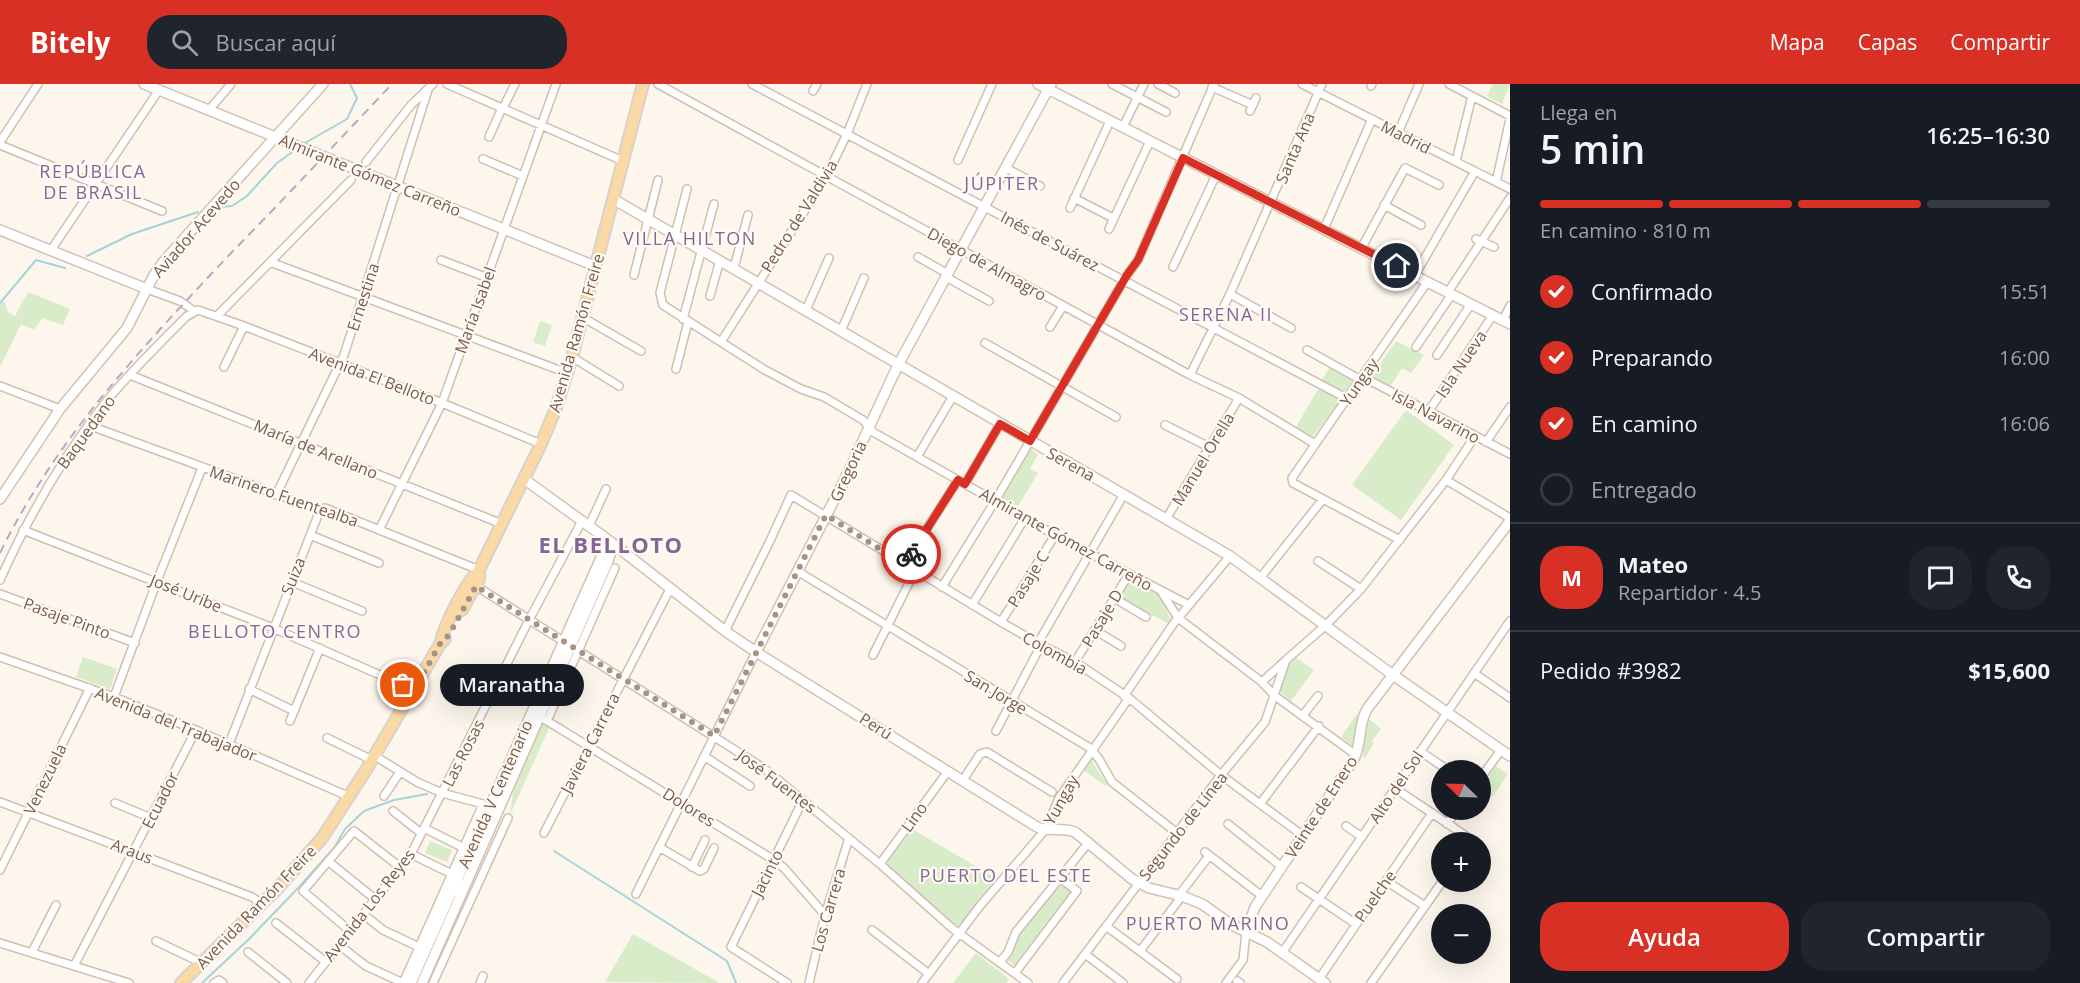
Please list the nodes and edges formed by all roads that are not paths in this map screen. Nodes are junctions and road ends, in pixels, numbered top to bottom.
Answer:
1 (38, 84) edge
2 (144, 84) edge
3 (231, 84) edge
4 (323, 84) edge
5 (447, 84) edge
6 (515, 84) edge
7 (556, 84) edge
8 (643, 84) edge
9 (658, 84) edge
10 (752, 84) edge
11 (867, 84) edge
12 (992, 84) edge
13 (1038, 84) edge
14 (1112, 84) edge
15 (1144, 84) edge
16 (1158, 84) edge
17 (1302, 84) edge
18 (1322, 84) edge
19 (1419, 84) edge
20 (1449, 84) edge
21 (1213, 86) edge
22 (430, 87) edge
23 (1050, 87) edge
24 (159, 90) junction
25 (1175, 93) dead end
26 (1319, 93) junction
27 (1472, 96) junction
28 (1138, 97) junction
29 (1253, 105) dead end
30 (503, 108) junction
31 (209, 110) junction
32 (1166, 112) dead end
33 (1510, 117) edge
34 (1372, 119) junction
35 (1110, 121) junction
36 (541, 126) junction
37 (1123, 128) junction
38 (1398, 133) junction
39 (847, 134) junction
40 (489, 137) dead end
41 (276, 138) junction
42 (1150, 141) junction
43 (0, 144) edge
44 (1183, 158) junction
45 (483, 159) dead end
46 (958, 160) dead end
47 (623, 161) junction
48 (1456, 161) junction
49 (366, 162) dead end
50 (1005, 168) junction
51 (1475, 171) junction
52 (1216, 175) junction
53 (523, 176) junction
54 (826, 177) junction
55 (351, 180) dead end
56 (658, 180) dead end
57 (1496, 182) junction
58 (97, 184) junction
59 (1438, 185) dead end
60 (1040, 186) dead end
61 (396, 187) junction
62 (687, 189) dead end
63 (1510, 189) edge
64 (1074, 198) junction
65 (1510, 198) edge
66 (614, 199) junction
67 (1271, 202) junction
68 (714, 204) dead end
69 (1384, 205) junction
70 (984, 206) junction
71 (1070, 208) dead end
72 (162, 212) dead end
73 (748, 215) dead end
74 (648, 218) junction
75 (1113, 218) junction
76 (1421, 225) dead end
77 (504, 229) junction
78 (1109, 229) dead end
79 (1324, 229) junction
80 (0, 230) edge
81 (675, 234) junction
82 (1479, 240) junction
83 (1362, 247) junction
84 (1494, 247) dead end
85 (961, 249) junction
86 (51, 250) junction
87 (702, 250) junction
88 (918, 257) dead end
89 (829, 258) dead end
90 (441, 260) dead end
91 (720, 260) junction
92 (270, 262) junction
93 (596, 266) junction
94 (1173, 267) dead end
95 (734, 268) junction
96 (634, 275) dead end
97 (947, 275) junction
98 (1415, 275) junction
99 (488, 278) junction
100 (864, 278) dead end
101 (1124, 280) junction
102 (1428, 281) junction
103 (758, 282) junction
104 (147, 289) junction
105 (1450, 293) junction
106 (1230, 294) junction
107 (710, 296) dead end
108 (363, 297) junction
109 (989, 301) dead end
110 (1471, 304) junction
111 (1063, 306) junction
112 (1510, 306) edge
113 (806, 310) junction
114 (198, 311) junction
115 (1493, 315) junction
116 (217, 316) junction
117 (582, 317) junction
118 (686, 320) junction
119 (1507, 322) edge
120 (1098, 325) junction
121 (244, 326) junction
122 (1050, 327) dead end
123 (1214, 328) junction
124 (1291, 328) dead end
125 (841, 331) junction
126 (467, 336) junction
127 (721, 342) junction
128 (985, 343) dead end
129 (1416, 347) dead end
130 (1307, 350) dead end
131 (641, 351) dead end
132 (1437, 355) dead end
133 (572, 357) junction
134 (340, 364) junction
135 (898, 364) junction
136 (224, 367) dead end
137 (675, 369) dead end
138 (567, 373) junction
139 (130, 375) junction
140 (1190, 375) junction
141 (1362, 378) junction
142 (0, 386) edge
143 (619, 386) dead end
144 (1062, 387) junction
145 (953, 396) junction
146 (1239, 398) junction
147 (1348, 399) junction
148 (442, 403) junction
149 (1510, 407) edge
150 (60, 409) junction
151 (1428, 412) junction
152 (1116, 417) dead end
153 (1000, 424) junction
154 (1165, 425) dead end
155 (88, 426) junction
156 (868, 427) junction
157 (1475, 436) junction
158 (1030, 441) junction
159 (1486, 442) junction
160 (301, 444) junction
161 (541, 444) junction
162 (1315, 444) junction
163 (1209, 447) junction
164 (1510, 454) edge
165 (917, 457) junction
166 (202, 468) junction
167 (524, 479) junction
168 (958, 480) junction
169 (1446, 480) junction
170 (402, 483) junction
171 (965, 484) junction
172 (606, 489) dead end
173 (1124, 494) junction
174 (276, 495) junction
175 (0, 499) edge
176 (1323, 499) junction
177 (995, 501) junction
178 (320, 510) junction
179 (826, 515) junction
180 (1025, 518) junction
181 (1166, 519) junction
182 (1510, 519) edge
183 (502, 524) junction
184 (585, 524) junction
185 (23, 530) junction
186 (379, 530) junction
187 (309, 535) junction
188 (1055, 535) junction
189 (1400, 540) junction
190 (609, 541) junction
191 (1090, 553) junction
192 (625, 554) junction
193 (1230, 556) junction
194 (1318, 561) dead end
195 (379, 563) dead end
196 (612, 564) junction
197 (904, 564) junction
198 (796, 571) junction
199 (915, 571) junction
200 (1129, 574) junction
201 (476, 577) junction
202 (1261, 577) junction
203 (0, 580) edge
204 (157, 581) junction
205 (291, 582) junction
206 (942, 587) junction
207 (670, 589) junction
208 (1360, 589) junction
209 (1161, 591) junction
210 (0, 594) edge
211 (1114, 598) junction
212 (972, 605) junction
213 (1189, 605) junction
214 (362, 611) dead end
215 (1146, 617) dead end
216 (1178, 618) junction
217 (529, 620) junction
218 (1510, 621) edge
219 (1001, 622) junction
220 (1326, 625) junction
221 (887, 627) junction
222 (273, 628) junction
223 (1095, 630) junction
224 (725, 631) junction
225 (135, 643) junction
226 (1039, 644) junction
227 (571, 646) junction
228 (1121, 646) dead end
229 (320, 648) junction
230 (756, 652) junction
231 (873, 655) dead end
232 (0, 657) edge
233 (1286, 660) junction
234 (1075, 662) junction
235 (1474, 673) junction
236 (1393, 675) junction
237 (623, 679) junction
238 (1262, 682) junction
239 (90, 688) junction
240 (249, 689) junction
241 (414, 690) junction
242 (1275, 696) junction
243 (1318, 696) dead end
244 (114, 697) junction
245 (1126, 697) junction
246 (1510, 698) edge
247 (1011, 700) junction
248 (294, 711) junction
249 (1447, 713) junction
250 (1303, 715) junction
251 (543, 718) junction
252 (290, 722) dead end
253 (1319, 726) junction
254 (196, 730) junction
255 (996, 731) dead end
256 (714, 736) junction
257 (327, 738) dead end
258 (229, 744) junction
259 (589, 746) junction
260 (1501, 750) junction
261 (1094, 751) junction
262 (1420, 751) junction
263 (1356, 755) junction
264 (704, 756) junction
265 (1510, 756) edge
266 (373, 758) junction
267 (1433, 760) edge
268 (1491, 764) edge
269 (948, 771) junction
270 (400, 772) junction
271 (1221, 775) junction
272 (963, 780) junction
273 (750, 786) dead end
274 (1396, 789) junction
275 (1052, 792) dead end
276 (442, 793) junction
277 (384, 796) dead end
278 (350, 797) junction
279 (803, 800) junction
280 (0, 802) edge
281 (115, 802) dead end
282 (681, 803) junction
283 (1260, 804) junction
284 (393, 810) dead end
285 (28, 812) junction
286 (1431, 812) edge
287 (1431, 814) edge
288 (151, 818) junction
289 (508, 819) dead end
290 (1442, 820) edge
291 (1450, 820) edge
292 (1228, 824) dead end
293 (1447, 824) junction
294 (1346, 826) dead end
295 (1046, 829) junction
296 (423, 831) junction
297 (1457, 832) edge
298 (544, 833) dead end
299 (1177, 833) junction
300 (1302, 835) junction
301 (1362, 837) junction
302 (849, 838) junction
303 (705, 840) dead end
304 (1089, 842) junction
305 (658, 847) junction
306 (464, 848) junction
307 (714, 848) dead end
308 (134, 852) junction
309 (411, 854) junction
310 (774, 860) junction
311 (329, 862) junction
312 (880, 864) junction
313 (692, 867) junction
314 (1282, 867) junction
315 (401, 868) junction
316 (0, 870) edge
317 (455, 875) junction
318 (1060, 878) junction
319 (1386, 881) junction
320 (1138, 883) junction
321 (1301, 887) dead end
322 (1435, 892) edge
323 (636, 894) dead end
324 (1180, 896) junction
325 (1262, 896) junction
326 (375, 899) junction
327 (459, 899) junction
328 (1319, 899) junction
329 (262, 904) junction
330 (56, 905) dead end
331 (1425, 906) junction
332 (363, 914) junction
333 (825, 915) junction
334 (276, 922) dead end
335 (1356, 924) junction
336 (1106, 926) junction
337 (872, 930) dead end
338 (350, 931) junction
339 (1246, 932) junction
340 (960, 933) junction
341 (156, 941) dead end
342 (0, 943) edge
343 (339, 945) junction
344 (419, 947) junction
345 (1140, 951) junction
346 (32, 952) junction
347 (248, 952) dead end
348 (1282, 953) junction
349 (1085, 954) junction
350 (326, 962) junction
351 (1000, 962) junction
352 (202, 963) junction
353 (74, 966) junction
354 (1015, 973) junction
355 (929, 974) junction
356 (1176, 979) dead end
357 (1322, 981) edge
358 (129, 983) edge
359 (181, 983) edge
360 (287, 983) edge
361 (309, 983) edge
362 (404, 983) edge
363 (411, 983) edge
364 (422, 983) edge
365 (433, 983) edge
366 (787, 983) edge
367 (809, 983) edge
368 (922, 983) edge
369 (1028, 983) edge
370 (1063, 983) edge
371 (1123, 983) edge
372 (1226, 983) edge
373 (1371, 983) edge

1 - 43 street
2 - 24 street, Almirante Gómez Carreño
3 - 31 street
4 - 41 street, Aviador Acevedo
5 - 30 street
6 - 30 street
7 - 36 street, María Isabel
8 - 47 main road, Avenida Ramón Freire
9 - 54 street, Diego de Almagro
10 - 39 street, Inés de Suárez
11 - 39 street, Pedro de Valdivia
12 - 46 street
13 - 23 street
14 - 28 street
15 - 28 street
16 - 25 street
17 - 26 street, Madrid
18 - 26 street, Santa Ana
19 - 38 street
20 - 27 street
21 - 29 street
21 - 44 street
22 - 49 street
22 - 61 street, Ernestina
23 - 35 street
23 - 50 street, Gregoria
24 - 31 street, Almirante Gómez Carreño
24 - 58 street
26 - 34 street, Madrid
26 - 67 street, Santa Ana
27 - 33 street
27 - 48 street
28 - 32 street
28 - 37 street
30 - 36 street
30 - 40 street
31 - 41 street, Almirante Gómez Carreño
33 - 57 street
34 - 38 street, Madrid
34 - 79 street
35 - 37 street
35 - 64 street
36 - 47 street
36 - 53 street, María Isabel
37 - 42 street
38 - 48 street, Madrid
39 - 54 street, Pedro de Valdivia
39 - 70 street, Inés de Suárez
41 - 61 street, Almirante Gómez Carreño
41 - 104 street, Aviador Acevedo
42 - 44 street
42 - 75 street
43 - 58 street
44 - 52 street
44 - 101 street
45 - 53 street
47 - 66 main road, Avenida Ramón Freire
48 - 51 street, Madrid
50 - 60 street
50 - 70 street, Gregoria
51 - 57 street, Madrid
51 - 98 street
52 - 67 street
52 - 94 street
53 - 77 street, María Isabel
54 - 85 street, Diego de Almagro
54 - 103 street, Pedro de Valdivia
55 - 92 street
56 - 74 street
57 - 63 street, Madrid
58 - 72 street
58 - 86 street
59 - 69 street
61 - 77 street, Almirante Gómez Carreño
61 - 108 street, Ernestina
62 - 81 street
64 - 71 street
64 - 75 street
65 - 82 street
66 - 74 street, Serena
66 - 93 main road, Avenida Ramón Freire
67 - 79 street
67 - 106 street, Santa Ana
68 - 87 street
69 - 76 street
69 - 83 street
70 - 85 street, Gregoria
70 - 101 street, Inés de Suárez
73 - 95 street
74 - 81 street, Serena
74 - 96 street
75 - 78 street
77 - 93 street, Almirante Gómez Carreño
77 - 99 street, María Isabel
79 - 83 street
80 - 86 street, Avenida El Belloto
81 - 87 street, Serena
81 - 118 street, Almirante Gómez Carreño
82 - 84 street
82 - 105 street
83 - 98 street
85 - 97 street, Gregoria
85 - 111 street, Diego de Almagro
86 - 104 street, Avenida El Belloto
87 - 91 street, Serena
87 - 118 street
88 - 97 street
89 - 113 street
90 - 99 street
91 - 95 street, Serena
91 - 107 street
92 - 108 street
92 - 116 street
93 - 117 main road, Avenida Ramón Freire
95 - 103 street, Serena
97 - 109 street
97 - 135 street, Gregoria
98 - 102 street
99 - 126 street, María Isabel
100 - 125 street
101 - 120 street
101 - 123 street, Inés de Suárez
102 - 105 street
102 - 141 street, Yungay
103 - 113 street, Serena
103 - 127 street, Pedro de Valdivia
104 - 114 street, Avenida El Belloto
104 - 150 street, Aviador Acevedo
105 - 110 street
105 - 129 street
106 - 123 street, Santa Ana
106 - 124 street
108 - 126 street
108 - 134 street, Ernestina
110 - 115 street
110 - 132 street
111 - 120 street, Diego de Almagro
111 - 122 street
112 - 119 street
113 - 125 street, Serena
114 - 116 street, Avenida El Belloto
114 - 139 street, Baquedano
115 - 119 street
115 - 151 street, Isla Nueva
116 - 121 street, Avenida El Belloto
117 - 131 street
117 - 133 main road, Avenida Ramón Freire
118 - 127 street, Almirante Gómez Carreño
118 - 137 street
120 - 140 street, Diego de Almagro
120 - 144 street
121 - 134 street, Avenida El Belloto
121 - 136 street
123 - 140 street, Santa Ana
123 - 147 street, Inés de Suárez
125 - 135 street, Serena
126 - 138 street
126 - 148 street, María Isabel
127 - 156 street, Almirante Gómez Carreño
128 - 144 street
130 - 141 street, Isla Navarino
133 - 138 main road, Avenida Ramón Freire
133 - 143 street
134 - 148 street, Avenida El Belloto
134 - 160 street, Ernestina
135 - 145 street, Serena
135 - 156 street, Gregoria
138 - 161 main road, Avenida Ramón Freire
139 - 155 street, Baquedano
139 - 160 street, María de Arellano
140 - 146 street, Diego de Almagro
141 - 147 street, Yungay
141 - 151 street, Isla Navarino
142 - 150 street
144 - 152 street
144 - 158 street
145 - 153 street, Serena
145 - 165 street
146 - 162 street, Diego de Almagro
146 - 163 street, Manuel Orella
147 - 162 street, Yungay
148 - 161 street, Avenida El Belloto
148 - 170 street, María Isabel
149 - 159 street
150 - 175 street, Aviador Acevedo
151 - 157 street, Isla Navarino
153 - 158 street, Serena
153 - 171 street
154 - 163 street
155 - 166 street, Marinero Fuentealba
155 - 185 street, Baquedano
156 - 165 street, Almirante Gómez Carreño
156 - 179 street, Gregoria
157 - 159 street, Isla Navarino
157 - 169 street
158 - 173 street, Serena
158 - 177 street
159 - 164 street, Isla Navarino
160 - 170 street, María de Arellano
160 - 174 street, Ernestina
161 - 167 main road, Avenida Ramón Freire
162 - 176 street, Yungay
163 - 181 street, Manuel Orella
165 - 168 street, Almirante Gómez Carreño
166 - 174 street, Marinero Fuentealba
166 - 204 street
167 - 183 main road, Avenida Ramón Freire
167 - 184 street, Perú
168 - 171 street, Almirante Gómez Carreño
168 - 197 street
169 - 182 street
169 - 189 street
170 - 183 street, María de Arellano
170 - 186 street, María Isabel
171 - 177 street, Almirante Gómez Carreño
172 - 184 street, Las Rosas
173 - 181 street, Serena
173 - 191 street
174 - 178 street, Marinero Fuentealba
176 - 189 street
176 - 202 street
177 - 180 street, Almirante Gómez Carreño
177 - 206 street
178 - 186 street, Marinero Fuentealba
178 - 187 street, Suiza
179 - 197 street, Colombia
179 - 198 street, Gregoria
179 - 224 street, Colombia
180 - 188 street, Almirante Gómez Carreño
180 - 212 street
181 - 193 street, Serena
182 - 236 street, Veinte de Enero
183 - 201 main road, Avenida Ramón Freire
184 - 190 street, Perú
184 - 217 street, Las Rosas
185 - 203 street, Baquedano
185 - 204 street, José Uribe
186 - 201 street, Marinero Fuentealba
187 - 195 street
187 - 205 street, Suiza
188 - 191 street, Almirante Gómez Carreño
188 - 219 street, Pasaje C
189 - 208 street
190 - 192 street, Perú
190 - 196 street, Avenida V Centenario
190 - 227 street, Avenida V Centenario
191 - 200 street, Almirante Gómez Carreño
191 - 226 street
192 - 196 street
192 - 207 street, Perú
193 - 202 street, Serena
193 - 213 street, Yungay
194 - 208 street
196 - 227 street, Avenida V Centenario
197 - 199 street, Colombia
198 - 221 street, San Jorge
198 - 230 street, Gregoria
199 - 206 street, Colombia
199 - 221 street
200 - 209 street, Almirante Gómez Carreño
200 - 211 street, Pasaje D
201 - 217 street, José Fuentes
201 - 241 main road, Avenida Ramón Freire
202 - 220 street, Serena
204 - 222 street, José Uribe
204 - 225 street
205 - 214 street
205 - 222 street, Suiza
206 - 212 street, Colombia
207 - 224 street, Perú
207 - 237 street, Javiera Carrera
208 - 220 street
209 - 213 street, Almirante Gómez Carreño
209 - 216 street, Almirante Gómez Carreño
210 - 225 street, Pasaje Pinto
211 - 215 street
211 - 223 street, Pasaje D
212 - 219 street, Colombia
213 - 216 street, Yungay
216 - 238 street, Almirante Gómez Carreño
216 - 245 street, Yungay
217 - 227 street, José Fuentes
217 - 276 street, Las Rosas
218 - 235 street, Alto del Sol
219 - 226 street, Colombia
220 - 233 street
220 - 236 street, Serena
221 - 231 street
221 - 247 street, San Jorge
222 - 229 street, José Uribe
222 - 240 street, Suiza
223 - 228 street
223 - 234 street, Pasaje D
224 - 230 street, Perú
225 - 244 street
226 - 234 street, Colombia
226 - 247 street
227 - 237 street, José Fuentes
227 - 251 street, Avenida V Centenario
227 - 317 street, Avenida V Centenario
229 - 241 street, José Uribe
229 - 248 street
230 - 256 street, Gregoria
230 - 269 street, Perú
232 - 239 street, Avenida del Trabajador
233 - 238 street
233 - 242 street, Segundo de Línea
234 - 245 street, Colombia
235 - 246 street
235 - 249 street, Alto del Sol
236 - 249 street, Serena
236 - 263 street, Veinte de Enero
237 - 256 street, José Fuentes
237 - 259 street, Javiera Carrera
238 - 242 street, Almirante Gómez Carreño
239 - 244 street, Avenida del Trabajador
239 - 285 street, Venezuela
240 - 248 street
240 - 258 street, Suiza
241 - 266 main road, Avenida Ramón Freire
242 - 250 street, Almirante Gómez Carreño
242 - 271 street, Segundo de Línea
243 - 250 street
244 - 254 street, Avenida del Trabajador
245 - 261 street, Yungay
245 - 271 street, Colombia
247 - 255 street
247 - 261 street, San Jorge
248 - 252 street
249 - 260 street, Serena
249 - 262 street, Alto del Sol
250 - 253 street, Almirante Gómez Carreño
251 - 259 street, Dolores
251 - 327 street, Avenida V Centenario
253 - 263 street, Almirante Gómez Carreño
253 - 283 street
254 - 258 street, Avenida del Trabajador
254 - 288 street, Ecuador
256 - 264 street, Gregoria
256 - 279 street, José Fuentes
257 - 266 street
258 - 278 street, Avenida del Trabajador
259 - 282 street, Dolores
259 - 298 street, Javiera Carrera
260 - 265 street, Serena
260 - 268 street
261 - 295 street, Yungay
261 - 299 street, San Jorge
262 - 267 street
262 - 274 street, Alto del Sol
263 - 300 street, Veinte de Enero
264 - 273 street
264 - 282 street, Gregoria
266 - 270 street
266 - 278 main road, Avenida Ramón Freire
269 - 272 street, Perú
269 - 312 street, Lino
270 - 276 street
270 - 277 street
271 - 283 street, Colombia
271 - 299 street, Segundo de Línea
272 - 275 street
272 - 295 street, Perú
274 - 286 street
274 - 301 street, Alto del Sol
276 - 296 street, Avenida Los Reyes
276 - 306 street
278 - 329 main road, Avenida Ramón Freire
279 - 302 street, José Fuentes
279 - 310 street, Jacinto
280 - 285 street, Araus
281 - 288 street
282 - 305 street, Gregoria
282 - 310 street, Dolores
283 - 300 street, Colombia
284 - 296 street
285 - 308 street, Araus
285 - 316 street, Venezuela
287 - 319 street, Puelche
288 - 308 street, Ecuador
289 - 365 street
290 - 293 street
291 - 293 street
292 - 314 street
293 - 297 street
294 - 301 street
295 - 304 street, Perú
295 - 340 street, Yungay
296 - 306 street
296 - 309 street, Avenida Los Reyes
299 - 320 street, Segundo de Línea
300 - 314 street, Veinte de Enero
301 - 328 street, Alto del Sol
302 - 312 street, José Fuentes
302 - 333 street, Los Carrera
303 - 313 street
304 - 318 street
304 - 320 street, Perú
305 - 313 street
305 - 323 street, Gregoria
306 - 317 street
307 - 313 street
308 - 329 street, Araus
308 - 353 street, Ecuador
309 - 315 street, Avenida Los Reyes
309 - 317 street
310 - 333 street, Dolores
310 - 366 street, Jacinto
311 - 315 street
311 - 326 street
311 - 338 street
312 - 340 street, José Fuentes
314 - 325 street, Veinte de Enero
315 - 326 street, Avenida Los Reyes
317 - 327 street
317 - 344 street
317 - 363 street, Avenida V Centenario
318 - 351 street
318 - 354 street
319 - 331 street
319 - 335 street, Puelche
320 - 324 street, Perú
320 - 336 street, Segundo de Línea
321 - 328 street
322 - 331 street
324 - 325 street
324 - 339 street, Perú
324 - 345 street
325 - 339 street, Veinte de Enero
326 - 332 street, Avenida Los Reyes
327 - 364 street, Avenida V Centenario
328 - 335 street
328 - 348 street, Alto del Sol
329 - 352 main road, Avenida Ramón Freire
330 - 346 street
331 - 373 street
332 - 338 street, Avenida Los Reyes
332 - 344 street
333 - 367 street, Los Carrera
334 - 350 street
335 - 357 street, Puelche
336 - 345 street
336 - 349 street, Segundo de Línea
337 - 355 street
338 - 343 street, Avenida Los Reyes
339 - 348 street, Perú
339 - 372 street, Veinte de Enero
340 - 351 street, José Fuentes
340 - 355 street, Yungay
341 - 352 street
342 - 346 street
343 - 350 street, Avenida Los Reyes
343 - 362 street
344 - 362 street
345 - 356 street
346 - 353 street
347 - 360 street
348 - 357 street, Perú
349 - 370 street, Segundo de Línea
349 - 371 street
350 - 361 street, Avenida Los Reyes
351 - 354 street, José Fuentes
352 - 359 main road, Avenida Ramón Freire
353 - 358 street
354 - 369 street, José Fuentes
355 - 368 street, Yungay

